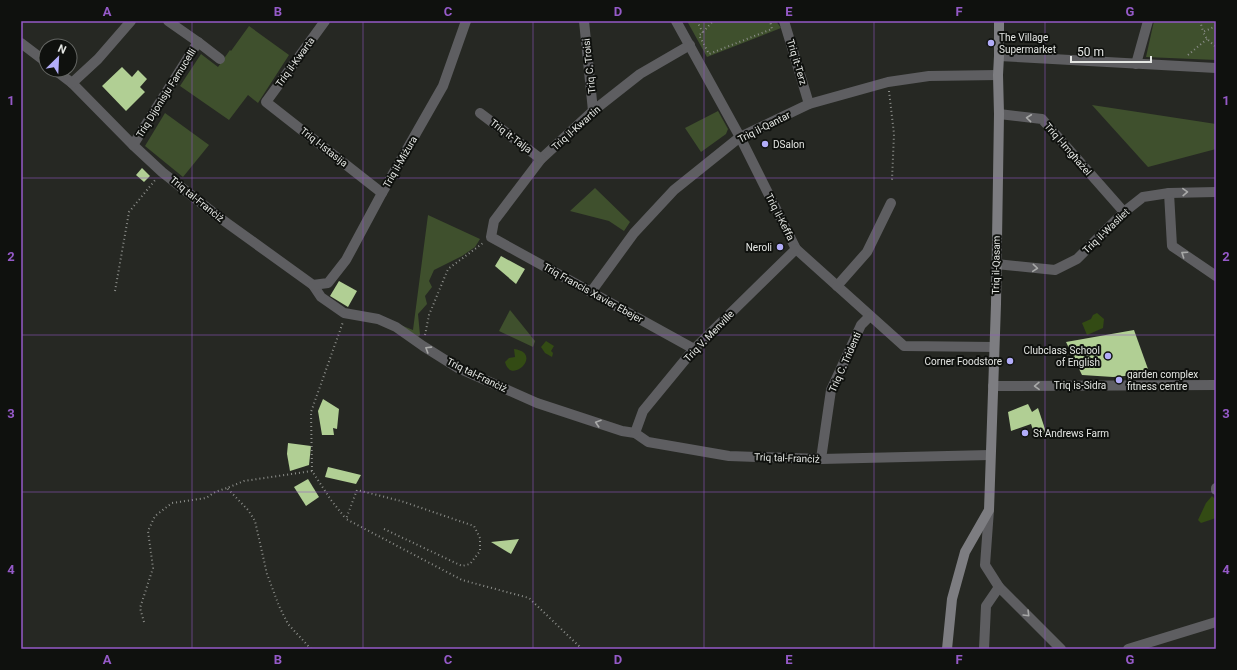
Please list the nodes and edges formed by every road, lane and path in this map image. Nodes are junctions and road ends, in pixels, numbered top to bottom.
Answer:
1 (131, 21) edge
2 (168, 21) edge
3 (325, 21) edge
4 (466, 21) edge
5 (584, 21) edge
6 (676, 21) edge
7 (697, 21) edge
8 (713, 21) edge
9 (770, 21) edge
10 (784, 21) edge
11 (999, 21) edge
12 (1148, 21) edge
13 (1200, 21) edge
14 (1216, 26) edge
15 (1203, 32) junction
16 (703, 33) junction
17 (1207, 39) junction
18 (198, 42) junction
19 (21, 43) edge
20 (690, 45) junction
21 (1216, 47) edge
22 (1188, 55) dead end
23 (38, 56) edge
24 (999, 56) junction
25 (220, 59) dead end
26 (1136, 64) junction
27 (1216, 68) edge
28 (998, 75) junction
29 (66, 78) edge
30 (888, 82) junction
31 (72, 83) junction
32 (266, 102) joint
33 (809, 104) junction
34 (593, 111) junction
35 (480, 113) dead end
36 (999, 114) junction
37 (740, 137) junction
38 (133, 145) junction
39 (541, 158) junction
40 (162, 172) junction
41 (892, 180) dead end
42 (1216, 192) edge
43 (382, 193) junction
44 (1169, 193) junction
45 (891, 203) dead end
46 (1124, 212) junction
47 (491, 237) junction
48 (796, 249) junction
49 (996, 264) junction
50 (1216, 276) edge
51 (313, 286) junction
52 (837, 286) junction
53 (115, 291) dead end
54 (591, 292) junction
55 (344, 313) junction
56 (870, 316) junction
57 (423, 346) junction
58 (994, 347) junction
59 (694, 350) junction
60 (993, 386) junction
61 (1216, 386) edge
62 (636, 433) junction
63 (990, 455) junction
64 (821, 459) junction
65 (312, 471) junction
66 (227, 488) junction
67 (989, 510) junction
68 (346, 519) junction
69 (384, 529) dead end
70 (999, 587) junction
71 (144, 622) dead end
72 (1216, 622) edge
73 (311, 649) edge
74 (582, 649) edge
75 (947, 649) edge
76 (984, 649) edge
77 (1061, 649) edge
78 (1128, 649) edge

1 - 31 street
2 - 18 street
3 - 32 street, Triq il-Kwarta
4 - 43 street, Triq il-Miżura
5 - 34 street, Triq C. Troisi
6 - 20 street, Triq il-Keffa
7 - 16 path
8 - 16 path
9 - 16 path
10 - 33 street, Triq it-Terz
11 - 24 street, Triq il-Qasam
12 - 26 street
13 - 15 path
14 - 15 path
15 - 17 path
17 - 21 path
17 - 22 path
18 - 25 street
18 - 38 street, Triq Dijonisju Famucelli
19 - 23 street
20 - 34 street, Triq il-Kwartin
20 - 37 street, Triq il-Keffa
24 - 26 street
24 - 28 street, Triq il-Qasam
26 - 27 street
28 - 30 street, Triq il-Qantar
28 - 36 street, Triq il-Qasam
29 - 31 street, Triq tal-Franċiż
30 - 33 street, Triq il-Qantar
30 - 41 path
31 - 38 street, Triq tal-Franċiż
32 - 43 street, Triq l-Istasija
33 - 37 street, Triq il-Qantar
34 - 39 street, Triq il-Kwartin
35 - 39 street, Triq it-Talja
46 -> 36 street, Triq l-Imgħażel
36 - 49 street, Triq il-Qasam
37 - 48 street, Triq il-Keffa
37 - 54 street, Triq il-Qantar
38 - 40 street, Triq tal-Franċiż
39 - 47 street, Triq il-Kwartin
40 - 51 street, Triq tal-Franċiż
40 - 53 path
44 -> 42 street, Triq il-Wasliet
43 - 51 street, Triq il-Miżura
44 - 46 street, Triq il-Wasliet
50 -> 44 street
45 - 52 street
49 -> 46 street, Triq il-Wasliet
47 - 54 street, Triq Francis Xavier Ebejer
47 - 57 path
48 - 52 street, Triq il-Keffa
48 - 59 street, Triq V. Menville
49 - 58 street, Triq il-Qasam
51 - 55 street, Triq tal-Franċiż
52 - 56 street, Triq il-Keffa
54 - 59 street, Triq Francis Xavier Ebejer
55 - 57 street, Triq tal-Franċiż
55 - 65 path
56 - 58 street, Triq il-Keffa
56 - 64 street, Triq C. Tridenti
62 -> 57 street, Triq tal-Franċiż
58 - 60 street, Triq il-Qasam
59 - 62 street, Triq V. Menville
61 -> 60 street, Triq is-Sidra
60 - 63 street, Triq il-Qasam
62 - 64 street, Triq tal-Franċiż
63 - 64 street, Triq tal-Franċiż
63 - 67 street, Triq il-Qasam
65 - 66 path
65 - 68 path
66 - 71 path
66 - 73 path
67 - 70 street
67 - 75 street
68 - 69 path
68 - 74 path
70 - 76 street
70 -> 77 street
72 - 78 street

